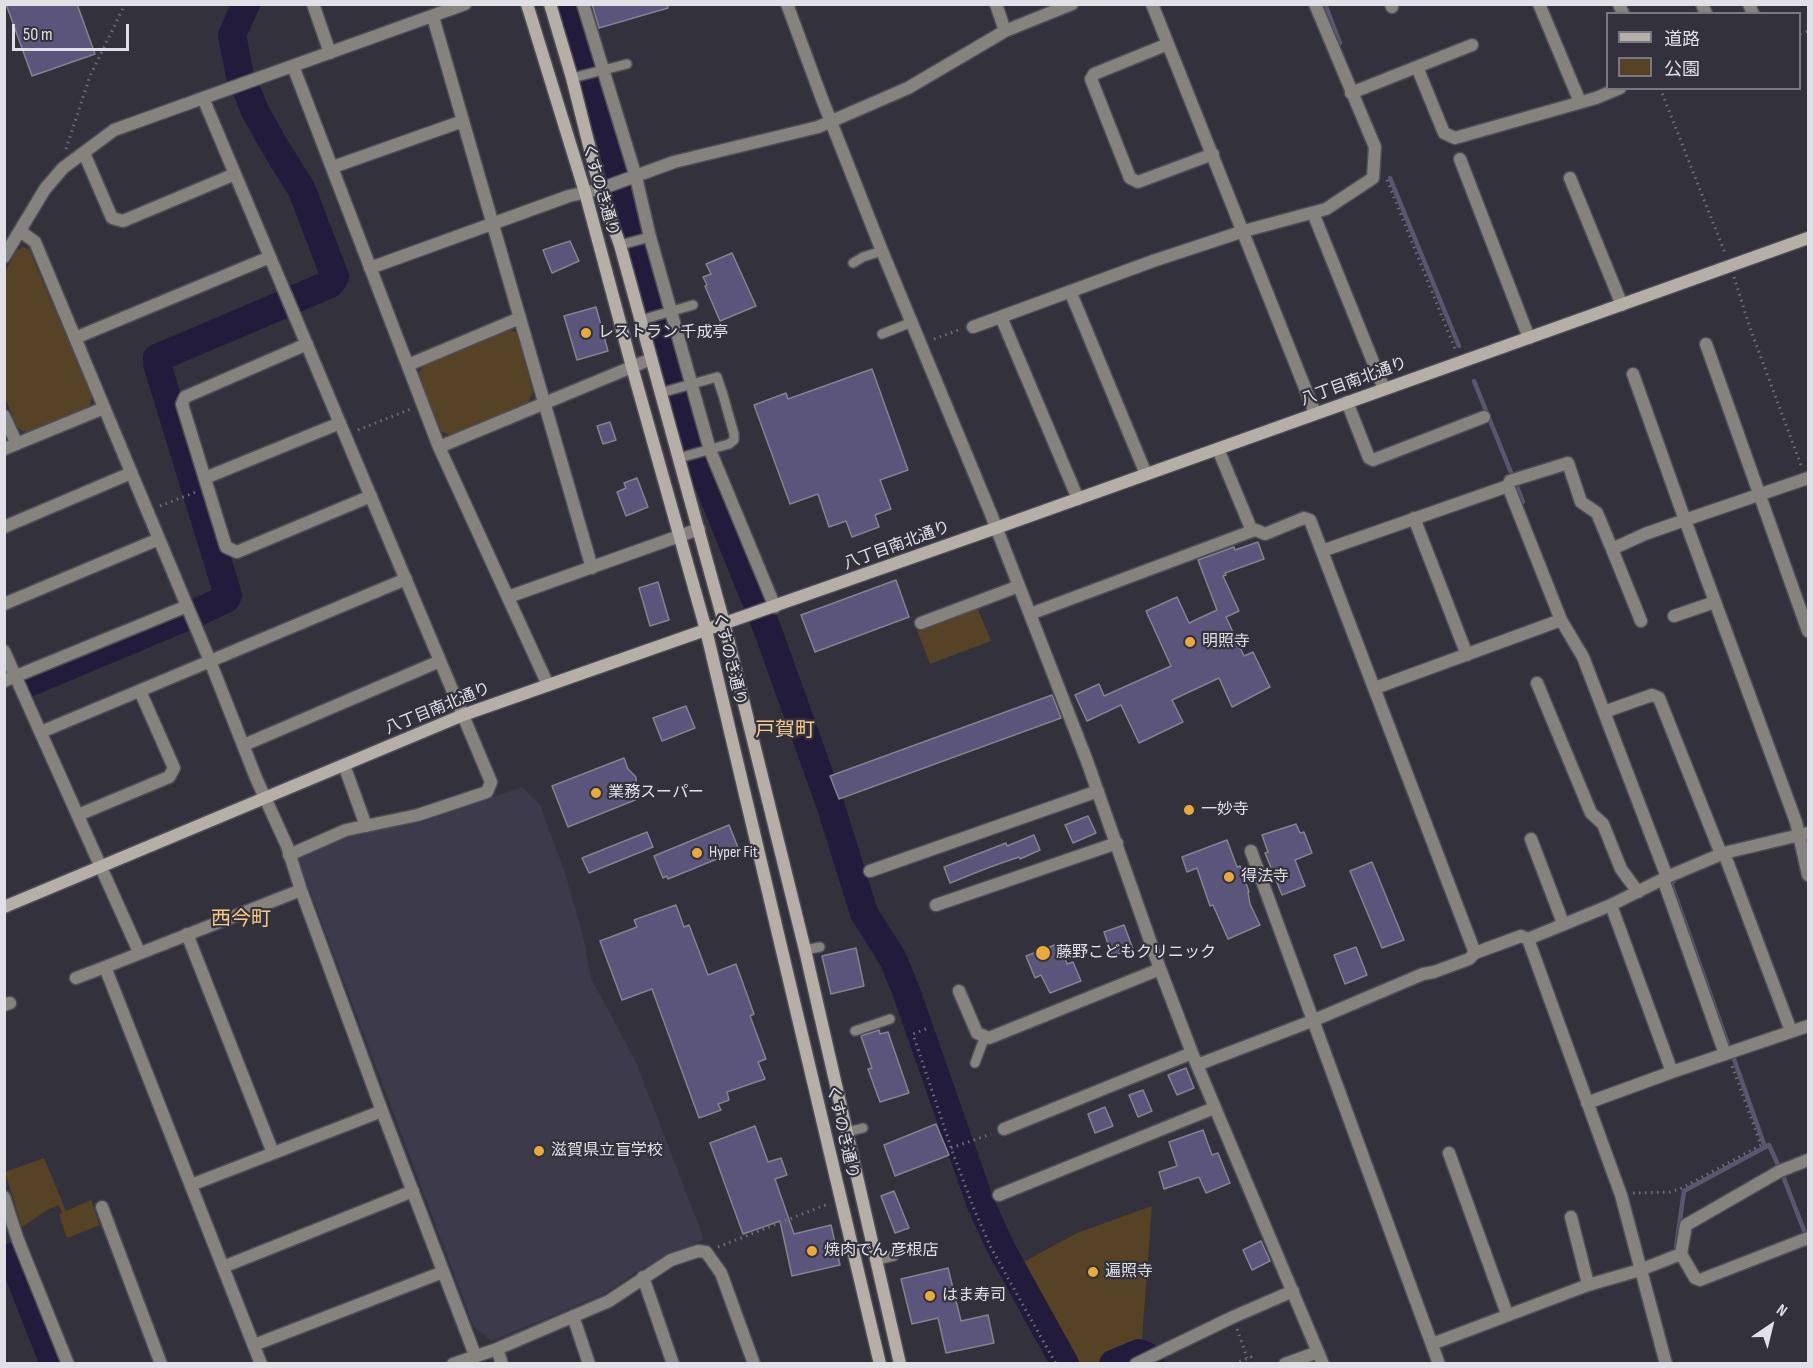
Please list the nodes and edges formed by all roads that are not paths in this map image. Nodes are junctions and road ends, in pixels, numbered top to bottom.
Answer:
1 (313, 4) edge
2 (465, 4) edge
3 (527, 4) edge
4 (550, 4) edge
5 (583, 4) edge
6 (787, 4) edge
7 (996, 4) edge
8 (1072, 4) edge
9 (1152, 4) edge
10 (1315, 4) edge
11 (1539, 4) edge
12 (433, 17) junction
13 (1005, 31) junction
14 (1168, 44) junction
15 (1472, 45) dead end
16 (330, 53) junction
17 (627, 64) dead end
18 (293, 66) junction
19 (1417, 67) junction
20 (600, 71) junction
21 (578, 76) junction
22 (1614, 90) edge
23 (1351, 93) junction
24 (203, 98) junction
25 (1580, 102) junction
26 (463, 120) junction
27 (831, 122) junction
28 (84, 153) junction
29 (1213, 154) junction
30 (1460, 159) dead end
31 (333, 167) junction
32 (235, 174) junction
33 (632, 178) junction
34 (1570, 178) dead end
35 (600, 189) junction
36 (585, 192) junction
37 (1313, 213) junction
38 (493, 223) junction
39 (20, 231) junction
40 (1244, 231) junction
41 (647, 238) junction
42 (1809, 238) edge
43 (626, 244) junction
44 (6, 248) edge
45 (882, 251) junction
46 (270, 257) junction
47 (853, 263) dead end
48 (370, 268) junction
49 (1070, 291) junction
50 (693, 305) dead end
51 (1622, 305) junction
52 (668, 312) junction
53 (1001, 317) junction
54 (520, 318) junction
55 (646, 318) junction
56 (912, 322) junction
57 (974, 327) road end
58 (882, 334) dead end
59 (75, 338) junction
60 (1529, 338) junction
61 (307, 344) junction
62 (1706, 344) dead end
63 (651, 359) junction
64 (408, 365) junction
65 (632, 367) junction
66 (1633, 374) dead end
67 (689, 385) junction
68 (1384, 389) junction
69 (660, 393) junction
70 (1347, 402) junction
71 (544, 403) junction
72 (104, 408) junction
73 (1316, 413) junction
74 (4, 416) edge
75 (1484, 417) dead end
76 (343, 429) junction
77 (17, 444) junction
78 (439, 447) junction
79 (4, 449) edge
80 (1218, 449) junction
81 (707, 450) junction
82 (679, 458) junction
83 (132, 474) junction
84 (1146, 474) junction
85 (205, 478) junction
86 (1808, 479) edge
87 (1508, 486) junction
88 (1759, 495) junction
89 (371, 496) junction
90 (1078, 499) junction
91 (1414, 518) junction
92 (1685, 520) junction
93 (4, 527) edge
94 (996, 528) junction
95 (699, 529) junction
96 (1252, 531) junction
97 (680, 537) junction
98 (159, 539) junction
99 (1612, 549) junction
100 (1322, 551) junction
101 (591, 568) junction
102 (406, 579) junction
103 (1019, 586) junction
104 (508, 597) junction
105 (1715, 602) junction
106 (4, 604) edge
107 (186, 606) junction
108 (765, 610) junction
109 (1030, 614) junction
110 (1674, 616) dead end
111 (1561, 620) junction
112 (1641, 621) dead end
113 (724, 623) junction
114 (921, 623) dead end
115 (706, 630) junction
116 (1809, 631) edge
117 (4, 651) edge
118 (1467, 655) junction
119 (210, 661) junction
120 (440, 662) junction
121 (10, 679) edge
122 (1537, 683) dead end
123 (548, 685) junction
124 (1375, 688) junction
125 (140, 691) junction
126 (1604, 711) junction
127 (463, 715) junction
128 (41, 732) junction
129 (244, 745) junction
130 (344, 765) junction
131 (1098, 791) junction
132 (266, 798) junction
133 (78, 816) junction
134 (366, 825) junction
135 (1804, 834) edge
136 (1532, 839) dead end
137 (1117, 843) junction
138 (1251, 851) dead end
139 (1723, 853) junction
140 (290, 855) junction
141 (100, 867) junction
142 (870, 871) dead end
143 (1809, 875) edge
144 (1665, 878) junction
145 (301, 890) junction
146 (1638, 892) junction
147 (936, 905) dead end
148 (1611, 905) junction
149 (4, 907) edge
150 (1563, 923) junction
151 (187, 934) junction
152 (1528, 939) junction
153 (820, 947) dead end
154 (805, 950) junction
155 (139, 952) junction
156 (1475, 952) junction
157 (105, 967) junction
158 (1160, 969) junction
159 (76, 978) dead end
160 (959, 991) dead end
161 (890, 1019) dead end
162 (1312, 1021) junction
163 (1809, 1026) edge
164 (855, 1031) dead end
165 (1791, 1031) junction
166 (985, 1036) junction
167 (1192, 1053) junction
168 (1726, 1053) junction
169 (975, 1063) dead end
170 (1197, 1065) junction
171 (1672, 1072) junction
172 (1587, 1103) junction
173 (1214, 1108) junction
174 (382, 1111) junction
175 (863, 1128) dead end
176 (1004, 1129) road end
177 (847, 1132) junction
178 (273, 1153) junction
179 (1449, 1153) dead end
180 (1809, 1160) edge
181 (190, 1185) junction
182 (413, 1191) junction
183 (999, 1195) dead end
184 (4, 1197) edge
185 (102, 1207) dead end
186 (1571, 1217) dead end
187 (1809, 1238) edge
188 (18, 1240) junction
189 (4, 1244) edge
190 (1681, 1254) junction
191 (894, 1256) dead end
192 (877, 1260) junction
193 (223, 1267) junction
194 (1640, 1270) junction
195 (443, 1272) junction
196 (643, 1277) junction
197 (1588, 1284) junction
198 (1293, 1291) junction
199 (1507, 1314) junction
200 (573, 1316) junction
201 (1432, 1344) junction
202 (254, 1345) junction
203 (497, 1349) junction
204 (475, 1355) junction
205 (1320, 1358) edge
206 (1143, 1360) edge
207 (68, 1364) edge
208 (161, 1364) edge
209 (261, 1364) edge
210 (453, 1364) edge
211 (502, 1364) edge
212 (590, 1364) edge
213 (673, 1364) edge
214 (754, 1364) edge
215 (880, 1364) edge
216 (900, 1364) edge
217 (1285, 1364) edge
218 (1439, 1364) edge
219 (1666, 1364) edge

1 - 16 street
2 - 12 street
3 - 36 main road, くすのき通り
4 - 21 main road, くすのき通り
5 - 20 street
6 - 27 street
7 - 13 street
8 - 13 street
9 - 14 street
10 - 23 street
11 - 25 street
12 - 16 street
12 - 26 street
13 - 27 street
14 - 29 street
14 - 29 street
15 - 19 street
16 - 18 street
17 - 20 lane
18 - 24 street
18 - 31 street
19 - 23 street
19 - 25 street
20 - 21 lane
20 - 33 street
21 - 35 main road, くすのき通り
22 - 25 street
23 - 37 street
24 - 28 street
24 - 32 street
26 - 31 street
26 - 38 street
27 - 33 street
27 - 45 street
28 - 32 street
28 - 39 street
29 - 40 street
30 - 60 street
31 - 48 street
32 - 46 street
33 - 35 street
33 - 41 street
34 - 51 street
35 - 36 street
35 - 43 main road, くすのき通り
36 - 38 street
36 - 65 main road, くすのき通り
37 - 40 street
37 - 68 street
38 - 48 street
38 - 54 street
39 - 44 street
39 - 59 street
40 - 49 street
40 - 73 street
41 - 43 lane
41 - 52 street
42 - 51 main road, 八丁目南北通り
43 - 55 main road, くすのき通り
45 - 47 lane
45 - 56 street
46 - 59 street
46 - 61 street
48 - 64 street
49 - 53 street
49 - 84 street
50 - 52 lane
51 - 60 main road, 八丁目南北通り
52 - 55 lane
52 - 67 street
53 - 57 street
53 - 90 street
54 - 64 street
54 - 71 street
55 - 63 main road, くすのき通り
56 - 58 lane
56 - 94 street
59 - 72 street
60 - 68 main road, 八丁目南北通り
61 - 76 street
61 - 85 street
62 - 88 street
63 - 65 street
63 - 69 main road, くすのき通り
64 - 78 street
65 - 71 street
65 - 97 main road, くすのき通り
66 - 92 street
67 - 69 lane
67 - 81 street
67 - 81 lane
68 - 70 main road, 八丁目南北通り
69 - 82 main road, くすのき通り
70 - 73 main road, 八丁目南北通り
70 - 75 street
71 - 78 street
71 - 101 street
72 - 77 street
72 - 83 street
73 - 80 main road, 八丁目南北通り
74 - 77 street
76 - 85 street
76 - 89 street
77 - 79 street
78 - 104 street
80 - 84 main road, 八丁目南北通り
80 - 96 street
81 - 82 lane
81 - 108 street
82 - 95 main road, くすのき通り
83 - 93 street
83 - 98 street
84 - 90 main road, 八丁目南北通り
85 - 89 street
86 - 88 street
87 - 91 street
87 - 99 street
87 - 111 street
88 - 92 street
88 - 116 street
89 - 102 street
90 - 94 main road, 八丁目南北通り
91 - 100 street
91 - 118 street
92 - 99 street
92 - 105 street
94 - 103 street
94 - 108 main road, 八丁目南北通り
95 - 97 street
95 - 113 main road, くすのき通り
96 - 100 street
96 - 109 street
97 - 101 street
97 - 115 main road, くすのき通り
98 - 106 street
98 - 107 street
99 - 112 street
100 - 124 street
101 - 104 street
102 - 119 street
102 - 120 street
103 - 109 street
103 - 114 street
104 - 123 street
105 - 110 street
105 - 135 street
107 - 119 street
107 - 121 street
108 - 113 main road, 八丁目南北通り
109 - 131 street
111 - 118 street
111 - 126 street
113 - 115 main road, 八丁目南北通り
113 - 154 main road, くすのき通り
115 - 123 main road, 八丁目南北通り
115 - 215 main road, くすのき通り
117 - 121 street
118 - 124 street
119 - 125 street
119 - 129 street
120 - 127 street
120 - 129 street
121 - 128 street
122 - 146 street
123 - 127 main road, 八丁目南北通り
124 - 156 street
125 - 128 street
125 - 133 street
126 - 139 street
126 - 144 street
127 - 130 main road, 八丁目南北通り
127 - 134 street
128 - 133 street
129 - 132 street
130 - 132 main road, 八丁目南北通り
130 - 134 street
131 - 137 street
131 - 142 street
132 - 140 street
132 - 141 main road, 八丁目南北通り
133 - 141 street
134 - 140 street
135 - 139 street
135 - 143 street
136 - 150 street
137 - 147 street
137 - 158 street
138 - 162 street
139 - 144 street
139 - 165 street
140 - 145 street
141 - 149 main road, 八丁目南北通り
141 - 155 street
144 - 146 street
144 - 168 street
145 - 151 street
145 - 174 street
146 - 148 street
148 - 150 street
148 - 171 street
150 - 152 street
151 - 155 street
151 - 178 street
152 - 156 street
152 - 172 street
153 - 154 lane
154 - 177 main road, くすのき通り
155 - 157 street
156 - 162 street
157 - 159 street
157 - 181 street
158 - 166 street
158 - 167 street
160 - 166 street
161 - 164 lane
162 - 170 street
162 - 201 street
163 - 165 street
165 - 168 street
166 - 169 lane
167 - 170 street
167 - 176 street
168 - 171 street
170 - 173 street
171 - 172 street
172 - 194 street
173 - 183 street
173 - 198 street
174 - 178 street
174 - 182 street
175 - 177 lane
177 - 192 main road, くすのき通り
178 - 181 street
179 - 199 street
180 - 190 street
181 - 193 street
182 - 193 street
182 - 195 street
184 - 188 street
185 - 208 street
186 - 197 street
187 - 190 street
188 - 189 street
188 - 207 street
190 - 194 street
191 - 192 lane
192 - 216 main road, くすのき通り
193 - 202 street
194 - 197 street
194 - 219 street
195 - 202 street
195 - 204 street
196 - 200 street
196 - 213 street
196 - 214 street
197 - 199 street
198 - 205 street
198 - 206 street
199 - 201 street
200 - 203 street
200 - 212 street
201 - 218 street
202 - 209 street
203 - 204 street
203 - 211 street
204 - 210 street
205 - 217 street

